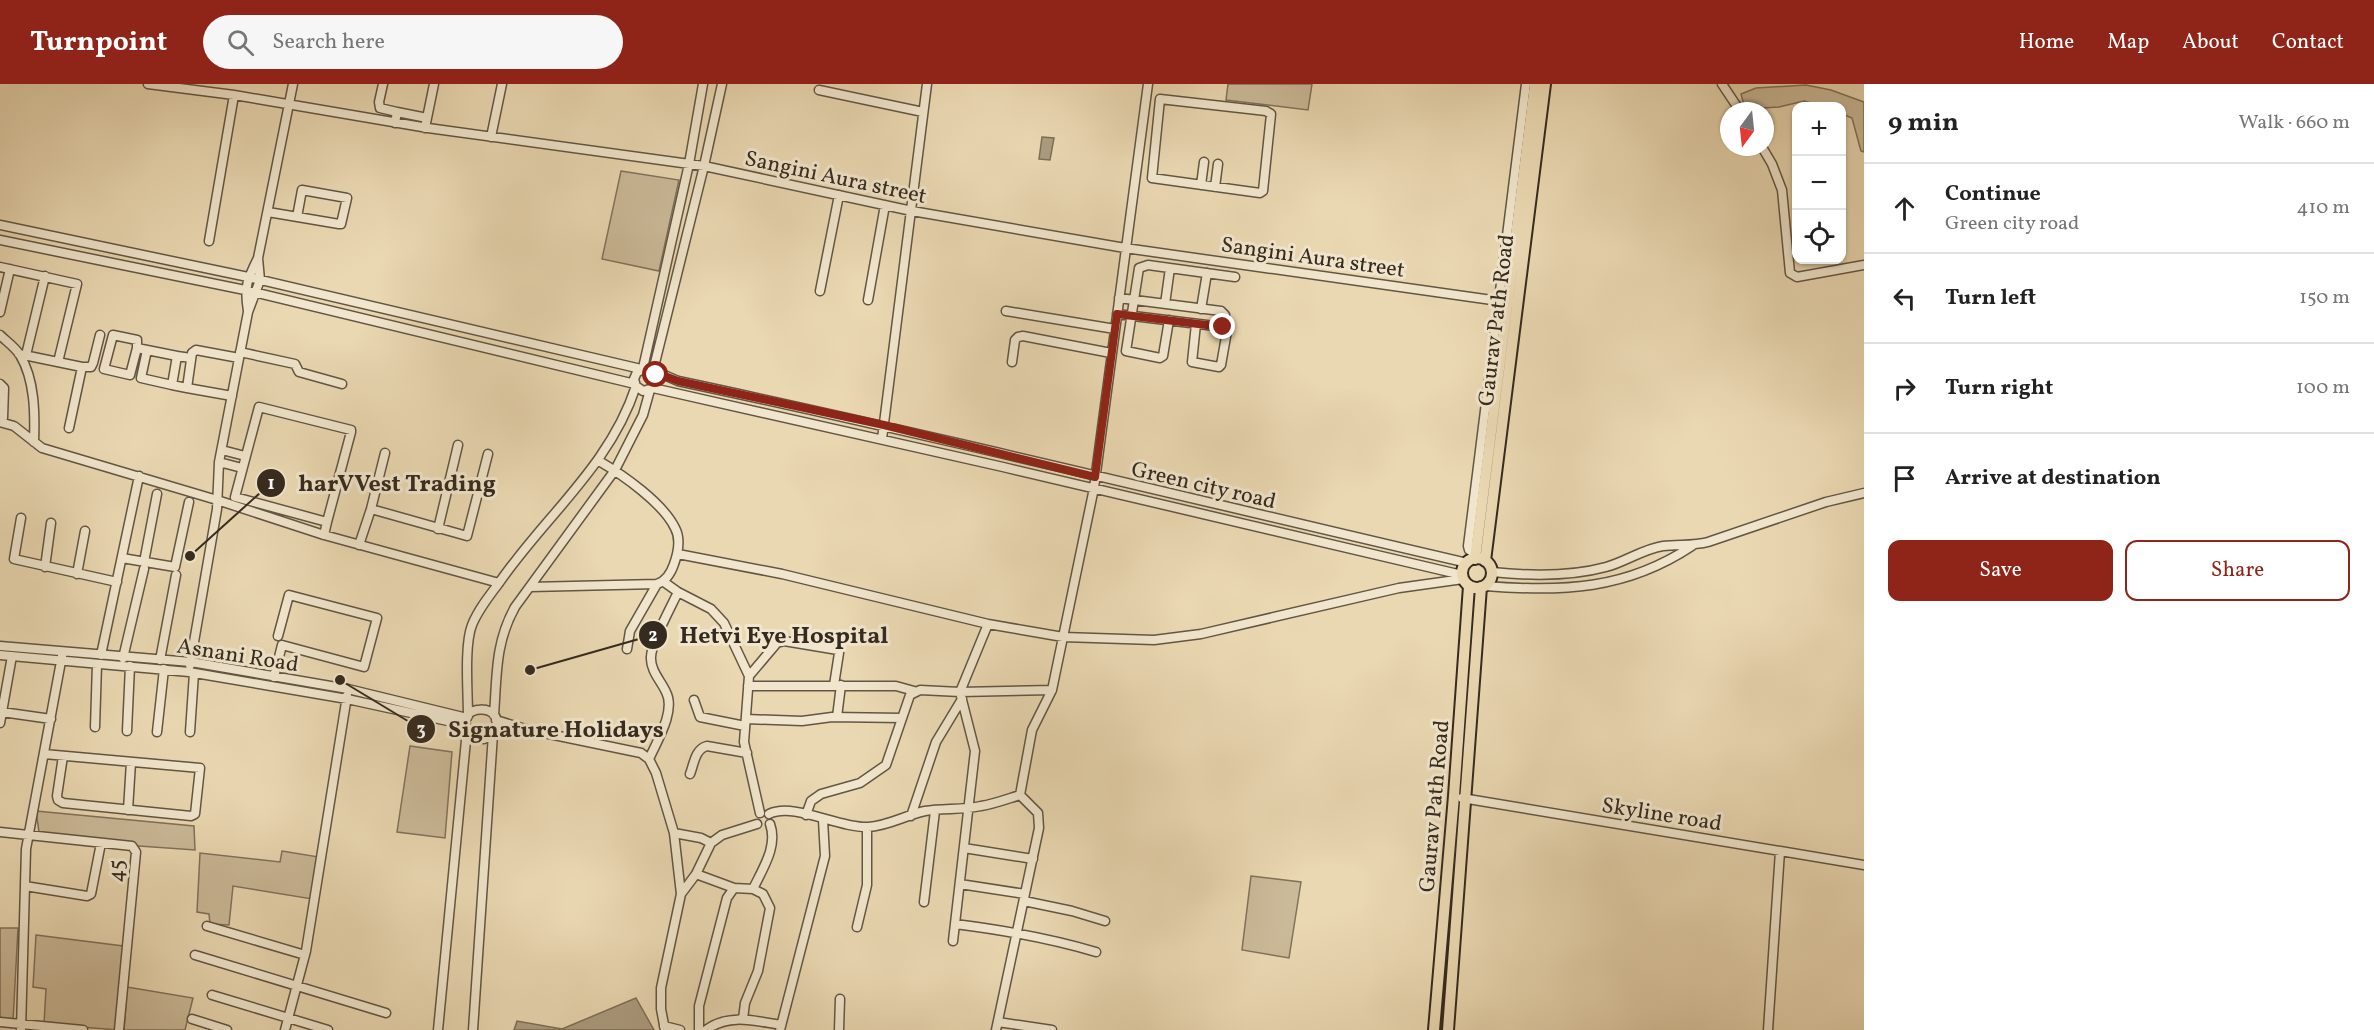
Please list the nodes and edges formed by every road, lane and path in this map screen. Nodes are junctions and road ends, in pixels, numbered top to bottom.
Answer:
1 (148, 84) edge
2 (293, 84) edge
3 (383, 84) edge
4 (435, 84) edge
5 (502, 84) edge
6 (704, 84) edge
7 (722, 84) edge
8 (927, 84) edge
9 (1148, 84) edge
10 (1526, 84) edge
11 (1534, 84) edge
12 (1545, 84) edge
13 (1722, 84) edge
14 (819, 90) dead end
15 (234, 95) junction
16 (1734, 102) edge
17 (289, 105) junction
18 (397, 112) junction
19 (923, 112) junction
20 (395, 123) junction
21 (426, 123) junction
22 (491, 137) junction
23 (1138, 152) junction
24 (1153, 154) junction
25 (1767, 156) edge
26 (1204, 162) dead end
27 (688, 164) junction
28 (1218, 164) dead end
29 (704, 166) junction
30 (1201, 185) junction
31 (1215, 187) junction
32 (839, 195) junction
33 (885, 205) junction
34 (912, 211) junction
35 (268, 212) junction
36 (297, 217) junction
37 (0, 225) edge
38 (0, 240) edge
39 (209, 242) dead end
40 (1125, 248) junction
41 (258, 258) junction
42 (1864, 265) edge
43 (0, 267) edge
44 (1170, 268) junction
45 (10, 269) junction
46 (1207, 273) junction
47 (45, 276) junction
48 (248, 277) junction
49 (1235, 277) dead end
50 (260, 280) junction
51 (245, 290) junction
52 (820, 291) dead end
53 (257, 292) junction
54 (1119, 298) junction
55 (868, 300) dead end
56 (1133, 300) junction
57 (1507, 302) junction
58 (1165, 304) junction
59 (1201, 309) junction
60 (1006, 311) dead end
61 (0, 312) edge
62 (248, 312) junction
63 (1117, 314) junction
64 (1131, 315) junction
65 (1169, 320) junction
66 (1196, 324) junction
67 (1223, 327) junction
68 (1114, 329) junction
69 (0, 335) edge
70 (100, 335) dead end
71 (136, 348) junction
72 (147, 350) junction
73 (1111, 352) junction
74 (23, 354) junction
75 (240, 355) junction
76 (177, 356) junction
77 (192, 358) junction
78 (58, 362) junction
79 (1012, 362) dead end
80 (82, 367) junction
81 (642, 369) junction
82 (654, 372) junction
83 (0, 384) edge
84 (342, 384) dead end
85 (172, 385) junction
86 (636, 385) junction
87 (187, 388) junction
88 (651, 389) junction
89 (232, 396) junction
90 (0, 421) edge
91 (884, 425) junction
92 (69, 428) dead end
93 (882, 439) junction
94 (34, 442) junction
95 (458, 445) dead end
96 (222, 450) junction
97 (385, 453) dead end
98 (488, 454) dead end
99 (245, 456) junction
100 (599, 461) junction
101 (219, 462) junction
102 (242, 468) junction
103 (615, 470) junction
104 (139, 476) junction
105 (1095, 477) junction
106 (1094, 488) junction
107 (1864, 493) edge
108 (157, 494) dead end
109 (217, 500) junction
110 (189, 502) dead end
111 (371, 509) junction
112 (21, 518) dead end
113 (327, 522) junction
114 (51, 523) dead end
115 (438, 529) junction
116 (85, 531) dead end
117 (324, 535) junction
118 (359, 545) junction
119 (1692, 546) junction
120 (678, 554) junction
121 (122, 558) junction
122 (1475, 559) junction
123 (144, 566) junction
124 (45, 567) junction
125 (1492, 572) junction
126 (77, 574) junction
127 (1573, 574) junction
128 (176, 575) dead end
129 (1465, 580) junction
130 (117, 582) junction
131 (499, 583) junction
132 (661, 583) junction
133 (530, 587) junction
134 (1483, 587) junction
135 (1575, 588) junction
136 (678, 592) junction
137 (988, 624) junction
138 (278, 636) dead end
139 (1063, 637) junction
140 (0, 646) edge
141 (627, 649) dead end
142 (0, 655) edge
143 (12, 656) junction
144 (62, 657) junction
145 (123, 658) junction
146 (99, 660) junction
147 (160, 660) junction
148 (191, 662) junction
149 (130, 666) junction
150 (164, 669) junction
151 (191, 672) junction
152 (749, 676) junction
153 (274, 677) junction
154 (837, 685) junction
155 (748, 686) junction
156 (348, 690) junction
157 (1052, 690) junction
158 (914, 692) junction
159 (961, 696) junction
160 (347, 699) junction
161 (694, 700) dead end
162 (2, 712) junction
163 (495, 717) junction
164 (837, 717) junction
165 (902, 718) junction
166 (51, 719) junction
167 (467, 722) junction
168 (0, 723) edge
169 (746, 723) junction
170 (95, 727) dead end
171 (525, 729) junction
172 (127, 731) dead end
173 (157, 732) dead end
174 (190, 732) dead end
175 (493, 733) junction
176 (747, 753) junction
177 (44, 754) junction
178 (63, 756) junction
179 (649, 759) junction
180 (131, 762) junction
181 (690, 774) dead end
182 (1020, 795) junction
183 (1454, 796) junction
184 (1467, 799) junction
185 (969, 808) junction
186 (128, 810) junction
187 (935, 811) junction
188 (806, 814) junction
189 (910, 816) junction
190 (766, 817) junction
191 (823, 820) junction
192 (757, 824) junction
193 (867, 827) junction
194 (0, 832) edge
195 (674, 833) junction
196 (29, 836) junction
197 (101, 843) junction
198 (711, 843) junction
199 (964, 848) junction
200 (1780, 851) junction
201 (1033, 859) junction
202 (1864, 865) edge
203 (696, 874) junction
204 (960, 884) junction
205 (25, 886) junction
206 (734, 888) junction
207 (753, 889) junction
208 (681, 894) junction
209 (1024, 897) junction
210 (924, 902) dead end
211 (1105, 921) dead end
212 (955, 924) junction
213 (207, 926) dead end
214 (856, 927) dead end
215 (1017, 932) junction
216 (953, 941) dead end
217 (1096, 952) dead end
218 (195, 955) dead end
219 (305, 955) junction
220 (298, 986) junction
221 (212, 995) dead end
222 (840, 999) dead end
223 (386, 1013) dead end
224 (192, 1019) dead end
225 (288, 1019) junction
226 (743, 1019) junction
227 (0, 1022) edge
228 (725, 1025) edge
229 (21, 1027) edge
230 (781, 1027) edge
231 (665, 1028) edge
232 (997, 1028) edge
233 (83, 1030) edge
234 (119, 1030) edge
235 (227, 1030) edge
236 (285, 1030) edge
237 (328, 1030) edge
238 (438, 1030) edge
239 (473, 1030) edge
240 (680, 1030) edge
241 (699, 1030) edge
242 (706, 1030) edge
243 (840, 1030) edge
244 (1052, 1030) edge
245 (1434, 1030) edge
246 (1448, 1030) edge
247 (1768, 1030) edge

1 - 15 street, Sangini Aura street
2 - 17 street
3 - 18 street
4 - 21 street
5 - 22 street
6 - 27 street
7 - 29 street
8 - 19 street
9 - 23 street
10 - 57 street
11 - 57 main road, Gaurav Path Road
12 - 57 main road, Gaurav Path Road
13 - 16 street
14 - 19 street
15 - 17 street, Sangini Aura street
15 - 39 street
17 - 20 street, Sangini Aura street
17 - 35 street
18 - 20 street
18 - 21 street
19 - 34 street
20 - 21 street, Sangini Aura street
21 - 22 street, Sangini Aura street
22 - 27 street, Sangini Aura street
23 - 24 street
23 - 40 street
24 - 30 street
24 - 31 street
25 - 42 street
26 - 30 street
27 - 29 street, Sangini Aura street
27 - 81 street
28 - 31 street
29 - 32 street, Sangini Aura street
29 - 82 street
30 - 31 street
32 - 33 street, Sangini Aura street
32 - 52 street
33 - 34 street, Sangini Aura street
33 - 55 street
34 - 40 street, Sangini Aura street
34 - 91 street
35 - 36 street
35 - 41 street
36 - 36 street
37 - 48 street
38 - 51 street
40 - 54 street
40 - 57 street, Sangini Aura street
41 - 48 street
41 - 50 street
43 - 45 street
44 - 46 street
44 - 56 street
44 - 58 street
45 - 47 street
45 - 61 street
46 - 49 street
46 - 59 street
47 - 74 street
47 - 78 street
48 - 50 street
48 - 51 street
50 - 53 street
50 - 81 street
51 - 53 street
51 - 62 street
53 - 62 street
53 - 86 street
54 - 56 street
54 - 63 street
56 - 58 street
56 - 64 street
57 - 122 main road, Gaurav Path Road
58 - 59 street
59 - 67 street
60 - 68 street
62 - 75 street
63 - 64 street
63 - 68 street
64 - 65 street
64 - 65 street
65 - 66 street
66 - 67 street
66 - 67 street
68 - 73 street
69 - 74 street
70 - 80 street
71 - 71 street
71 - 72 street
72 - 76 street
72 - 85 street
73 - 79 street
73 - 105 street
74 - 78 street
74 - 94 street
75 - 77 street
75 - 84 street
75 - 89 street
76 - 77 street
76 - 85 street
77 - 87 street
78 - 80 street
80 - 92 street
81 - 82 street
81 - 86 street
82 - 88 street
82 - 91 street, Green city road
83 - 90 street
85 - 87 street
86 - 88 street
86 - 100 street
87 - 89 street
88 - 93 street, Green city road
88 - 103 street
89 - 96 street
90 - 94 street
91 - 93 street
91 - 105 street, Green city road
93 - 106 street, Green city road
94 - 104 street
95 - 115 street
96 - 99 street
96 - 101 street
97 - 111 street
98 - 115 street
99 - 102 street
99 - 113 street
100 - 103 street
100 - 131 street
101 - 102 street
101 - 109 street
102 - 113 street
103 - 120 street
103 - 133 street
104 - 109 street
104 - 121 street
105 - 106 street
105 - 122 street, Green city road
106 - 129 street, Green city road
106 - 139 street
107 - 119 street
108 - 123 street
109 - 117 street
109 - 148 street
110 - 123 street
111 - 115 street
111 - 118 street
112 - 124 street
113 - 117 street
114 - 124 street
116 - 126 street
117 - 118 street
118 - 131 street
119 - 127 street
119 - 135 street
120 - 132 street
120 - 137 street
121 - 123 street
121 - 130 street
122 - 125 main road
122 - 129 main road, Gaurav Path Road
123 - 145 street
124 - 126 street
125 - 127 street
125 - 134 main road
126 - 130 street
127 - 135 street
128 - 147 street
129 - 134 main road
129 - 139 street
129 - 183 main road, Gaurav Path Road
130 - 146 street
131 - 167 street
132 - 133 street
132 - 136 street
132 - 141 street
133 - 163 street
134 - 135 street
134 - 184 main road, Gaurav Path Road
136 - 152 street
136 - 179 street
137 - 139 street
137 - 159 street
138 - 153 street
139 - 157 street
140 - 144 street, Asnani Road
142 - 143 street, Asnani Road
143 - 144 street, Asnani Road
143 - 162 street
144 - 146 street, Asnani Road
144 - 166 street
145 - 146 street, Asnani Road
145 - 147 street, Asnani Road
146 - 149 street, Asnani Road
146 - 170 street
147 - 148 street, Asnani Road
148 - 151 street
148 - 153 street, Asnani Road
149 - 150 street, Asnani Road
149 - 172 street
150 - 151 street, Asnani Road
150 - 173 street
151 - 160 street, Asnani Road
151 - 174 street
152 - 154 street
152 - 155 street
153 - 156 street, Asnani Road
154 - 155 street
154 - 158 street
154 - 164 street
155 - 169 street
156 - 160 street
156 - 167 street, Asnani Road
157 - 159 street
157 - 182 street
158 - 159 street
158 - 165 street
159 - 185 street
159 - 189 street
160 - 167 street, Asnani Road
160 - 219 street
161 - 169 street
162 - 166 street
162 - 168 street
163 - 167 street
163 - 171 street
163 - 175 street
164 - 165 street
164 - 169 street
165 - 188 street
166 - 177 street
167 - 175 street
167 - 238 street
169 - 176 street
171 - 175 street
171 - 179 street
175 - 239 street
176 - 181 street
176 - 190 street
177 - 178 street
177 - 196 street
178 - 180 street
178 - 186 street
179 - 195 street
180 - 186 street
180 - 186 street
182 - 185 street
182 - 201 street
183 - 184 street, Skyline road
183 - 245 main road, Gaurav Path Road
184 - 200 street, Skyline road
184 - 246 main road, Gaurav Path Road
185 - 187 street
185 - 199 street
187 - 189 street
187 - 210 street
188 - 190 street
188 - 191 street
189 - 193 street
190 - 192 street
190 - 192 street
190 - 207 street
191 - 193 street
191 - 230 street
192 - 198 street
193 - 214 street
194 - 196 street, 45
195 - 198 street
195 - 208 street
196 - 197 street, 45
196 - 205 street
197 - 205 street
197 - 234 street, 45
198 - 203 street
199 - 201 street
199 - 204 street
200 - 202 street, Skyline road
200 - 247 street
201 - 209 street
203 - 206 street
203 - 208 street
204 - 209 street
204 - 212 street
205 - 229 street
206 - 207 street
206 - 241 street
207 - 226 street
208 - 231 street
209 - 211 street
209 - 215 street
212 - 215 street
212 - 216 street
213 - 219 street
215 - 217 street
215 - 232 street
218 - 220 street
219 - 220 street
220 - 223 street
220 - 225 street
221 - 225 street
222 - 243 street
224 - 235 street
225 - 236 street
225 - 237 street
226 - 228 street
226 - 230 street
227 - 229 street
228 - 242 street
229 - 233 street
231 - 240 street
232 - 244 street

